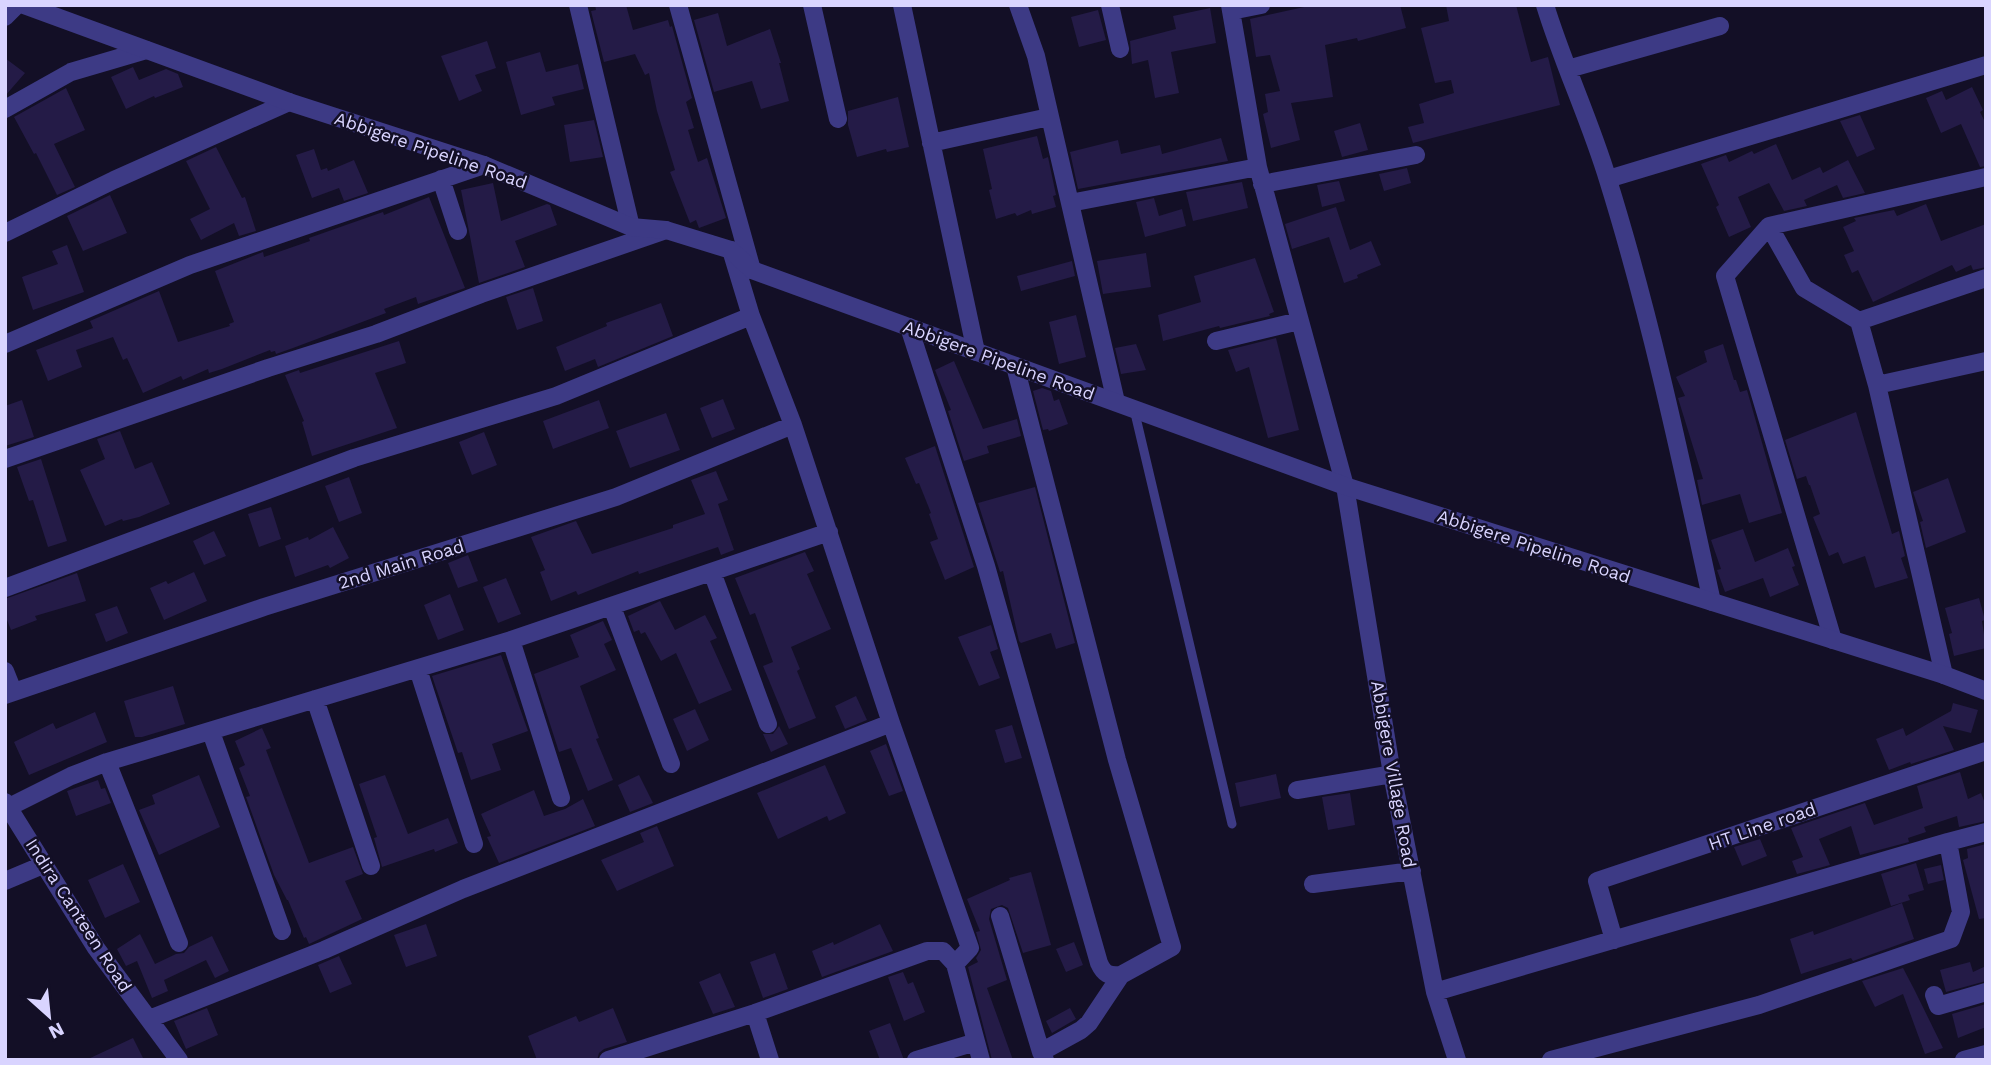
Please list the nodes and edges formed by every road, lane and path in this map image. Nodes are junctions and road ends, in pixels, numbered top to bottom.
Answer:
1 (17, 5) edge
2 (24, 5) edge
3 (578, 5) edge
4 (677, 5) edge
5 (812, 5) edge
6 (902, 5) edge
7 (1018, 5) edge
8 (1110, 5) edge
9 (1261, 5) edge
10 (1545, 5) edge
11 (1230, 8) edge
12 (5, 17) edge
13 (1720, 26) dead end
14 (1119, 49) dead end
15 (146, 50) junction
16 (1986, 65) edge
17 (1568, 69) junction
18 (289, 102) junction
19 (5, 109) edge
20 (1049, 117) junction
21 (838, 120) dead end
22 (931, 142) junction
23 (1416, 155) dead end
24 (484, 165) junction
25 (1258, 167) junction
26 (1986, 177) edge
27 (1608, 178) junction
28 (441, 179) junction
29 (1262, 184) junction
30 (1069, 203) junction
31 (1769, 226) junction
32 (631, 227) junction
33 (666, 230) junction
34 (458, 231) dead end
35 (5, 233) edge
36 (731, 250) junction
37 (752, 270) junction
38 (1986, 278) edge
39 (751, 316) junction
40 (1299, 321) junction
41 (1859, 321) junction
42 (909, 327) junction
43 (1216, 341) dead end
44 (5, 344) edge
45 (976, 352) junction
46 (1986, 361) edge
47 (1015, 366) junction
48 (1877, 386) junction
49 (1116, 402) junction
50 (1134, 409) junction
51 (793, 425) junction
52 (5, 459) edge
53 (1345, 486) junction
54 (829, 532) junction
55 (712, 572) junction
56 (5, 588) edge
57 (1712, 602) junction
58 (612, 607) junction
59 (511, 640) junction
60 (1833, 640) junction
61 (418, 669) junction
62 (5, 670) edge
63 (1944, 675) junction
64 (1986, 691) edge
65 (9, 693) edge
66 (315, 699) junction
67 (891, 723) junction
68 (768, 724) dead end
69 (211, 732) junction
70 (1986, 751) edge
71 (107, 762) junction
72 (671, 764) dead end
73 (1392, 774) junction
74 (1297, 790) dead end
75 (561, 798) dead end
76 (7, 804) edge
77 (1232, 824) dead end
78 (1986, 832) edge
79 (1948, 842) junction
80 (474, 844) dead end
81 (43, 865) junction
82 (371, 866) dead end
83 (1412, 871) junction
84 (5, 881) edge
85 (1313, 884) dead end
86 (1000, 916) dead end
87 (282, 931) dead end
88 (1614, 940) junction
89 (179, 943) dead end
90 (955, 964) junction
91 (1121, 975) junction
92 (1434, 992) junction
93 (1986, 992) edge
94 (1934, 995) dead end
95 (755, 1013) junction
96 (149, 1019) junction
97 (975, 1042) junction
98 (658, 1052) edge
99 (1986, 1054) edge
100 (1043, 1056) edge
101 (179, 1060) edge
102 (608, 1060) edge
103 (770, 1060) edge
104 (916, 1060) edge
105 (981, 1060) edge
106 (1457, 1060) edge
107 (1551, 1060) edge
108 (1964, 1060) edge

1 - 12 street
2 - 15 street, Abbigere Pipeline Road
3 - 32 street
4 - 37 street
5 - 21 street
6 - 22 street
7 - 20 street
8 - 14 street
9 - 11 street
10 - 17 street
11 - 25 street, Abbigere Village Road
13 - 17 street
15 - 18 street, Abbigere Pipeline Road
15 - 19 street
16 - 27 street
17 - 27 street
18 - 24 street, Abbigere Pipeline Road
18 - 35 street
20 - 22 street
20 - 30 street
22 - 45 street
23 - 29 street
24 - 28 street
24 - 32 street, Abbigere Pipeline Road
25 - 29 street, Abbigere Village Road
25 - 30 street
26 - 31 street
27 - 57 street
28 - 34 street
28 - 44 street
29 - 40 street, Abbigere Village Road
30 - 49 street
31 - 41 street
31 - 60 street
32 - 33 street, Abbigere Pipeline Road
33 - 36 street, Abbigere Pipeline Road
33 - 52 street
36 - 37 street, Abbigere Pipeline Road
36 - 39 street
37 - 42 street, Abbigere Pipeline Road
38 - 41 street
39 - 51 street
39 - 56 street
40 - 43 street
40 - 53 street, Abbigere Village Road
41 - 48 street
42 - 45 street, Abbigere Pipeline Road
42 - 91 street
45 - 47 street, Abbigere Pipeline Road
46 - 48 street
47 - 49 street, Abbigere Pipeline Road
47 - 91 street
48 - 63 street
49 - 50 street, Abbigere Pipeline Road
50 - 53 street, Abbigere Pipeline Road
50 - 77 lane
51 - 54 street
51 - 65 street, 2nd Main Road
53 - 57 street, Abbigere Pipeline Road
53 - 73 street, Abbigere Village Road
54 - 55 street
54 - 67 street
55 - 58 street
55 - 68 street
57 - 60 street, Abbigere Pipeline Road
58 - 59 street
58 - 72 street
59 - 61 street
59 - 75 street
60 - 63 street, Abbigere Pipeline Road
61 - 66 street
61 - 80 street
62 - 65 street
63 - 64 street, Abbigere Pipeline Road
66 - 69 street
66 - 82 street
67 - 90 street
67 - 96 street
69 - 71 street
69 - 87 street
70 - 88 street, HT Line road
71 - 76 street
71 - 89 street
73 - 74 street
73 - 83 street, Abbigere Village Road
76 - 81 street, Indira Canteen Road
78 - 79 street
79 - 88 street
79 - 107 street
81 - 84 street
81 - 96 street, Indira Canteen Road
83 - 85 street
83 - 92 street, Abbigere Village Road
86 - 100 street
88 - 92 street
90 - 95 street
90 - 97 street
91 - 100 street
92 - 106 street, Abbigere Village Road
93 - 94 street
95 - 98 street
95 - 103 street
96 - 101 street, Indira Canteen Road
97 - 104 street
97 - 105 street
98 - 102 street
99 - 108 street

